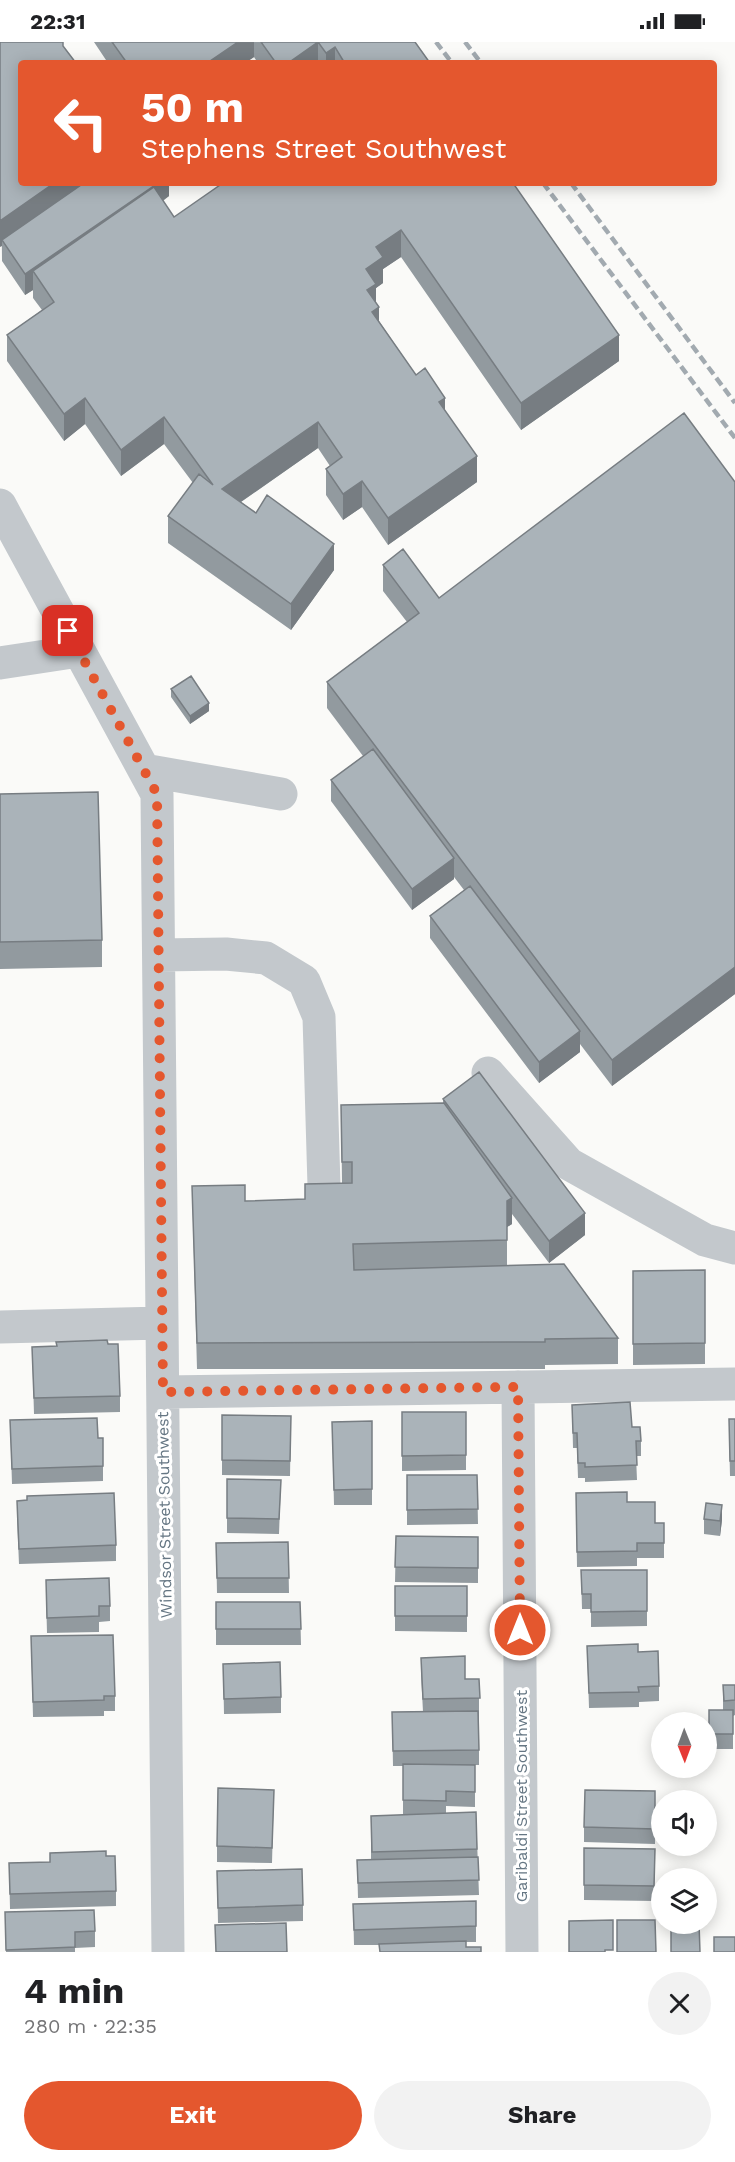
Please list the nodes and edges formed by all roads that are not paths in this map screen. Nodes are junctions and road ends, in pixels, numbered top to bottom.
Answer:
1 (1, 511) edge
2 (79, 651) junction
3 (0, 663) edge
4 (144, 770) junction
5 (281, 794) dead end
6 (159, 955) junction
7 (488, 1073) dead end
8 (324, 1186) edge
9 (735, 1248) edge
10 (162, 1323) junction
11 (0, 1327) edge
12 (735, 1384) edge
13 (518, 1387) junction
14 (163, 1392) junction
15 (168, 1952) edge
16 (522, 1952) edge

1 - 2 street, Windsor Street Southwest
2 - 3 street
2 - 4 street, Windsor Street Southwest
4 - 5 street
4 - 6 street, Windsor Street Southwest
6 - 8 street
6 - 10 street, Windsor Street Southwest
7 - 9 street
10 - 11 street
10 - 14 street, Windsor Street Southwest
12 - 13 street
13 - 14 street
13 - 16 street, Garibaldi Street Southwest
14 - 15 street, Windsor Street Southwest

